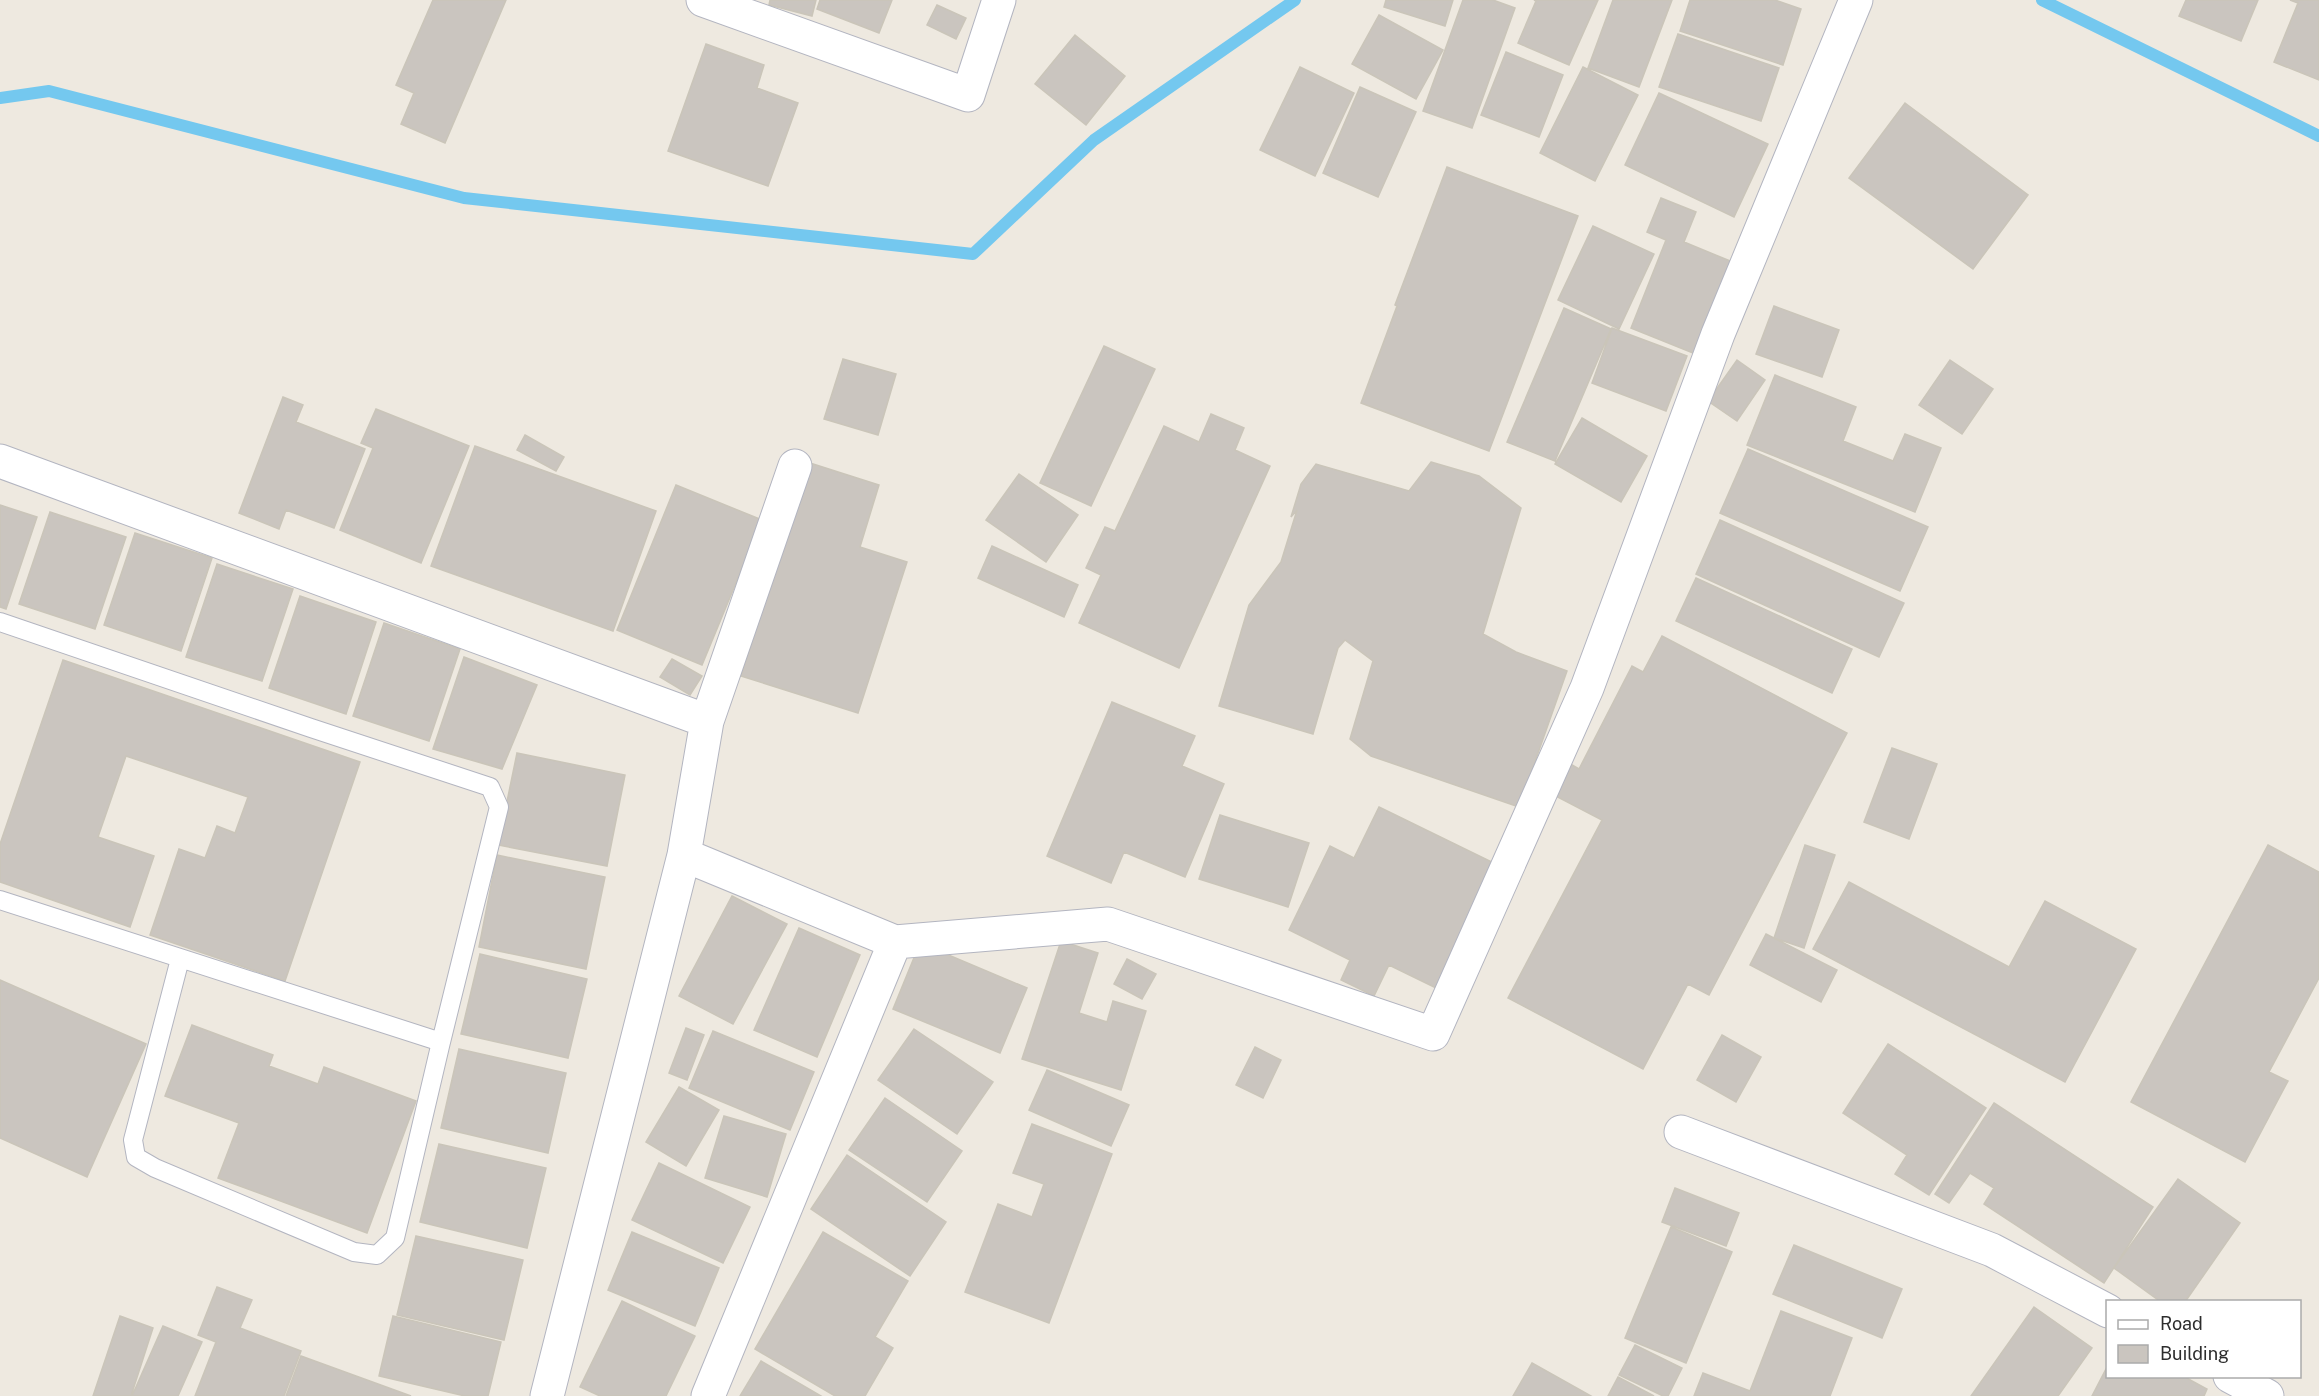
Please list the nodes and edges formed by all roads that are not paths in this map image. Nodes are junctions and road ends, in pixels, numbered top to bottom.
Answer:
1 (703, 0) edge
2 (999, 0) edge
3 (1856, 0) edge
4 (0, 461) edge
5 (795, 466) dead end
6 (0, 622) edge
7 (707, 721) junction
8 (684, 855) junction
9 (0, 900) edge
10 (895, 942) junction
11 (180, 959) junction
12 (441, 1042) junction
13 (1681, 1132) dead end
14 (2106, 1310) edge
15 (2232, 1378) edge
16 (547, 1396) edge
17 (708, 1396) edge
18 (2267, 1396) edge

1 - 2 street
3 - 10 street
4 - 7 street
5 - 7 street
6 - 12 lane
7 - 8 street
8 - 10 street
8 - 16 street
9 - 11 lane
10 - 17 street
11 - 12 lane
11 - 12 lane
13 - 14 street
15 - 18 street

